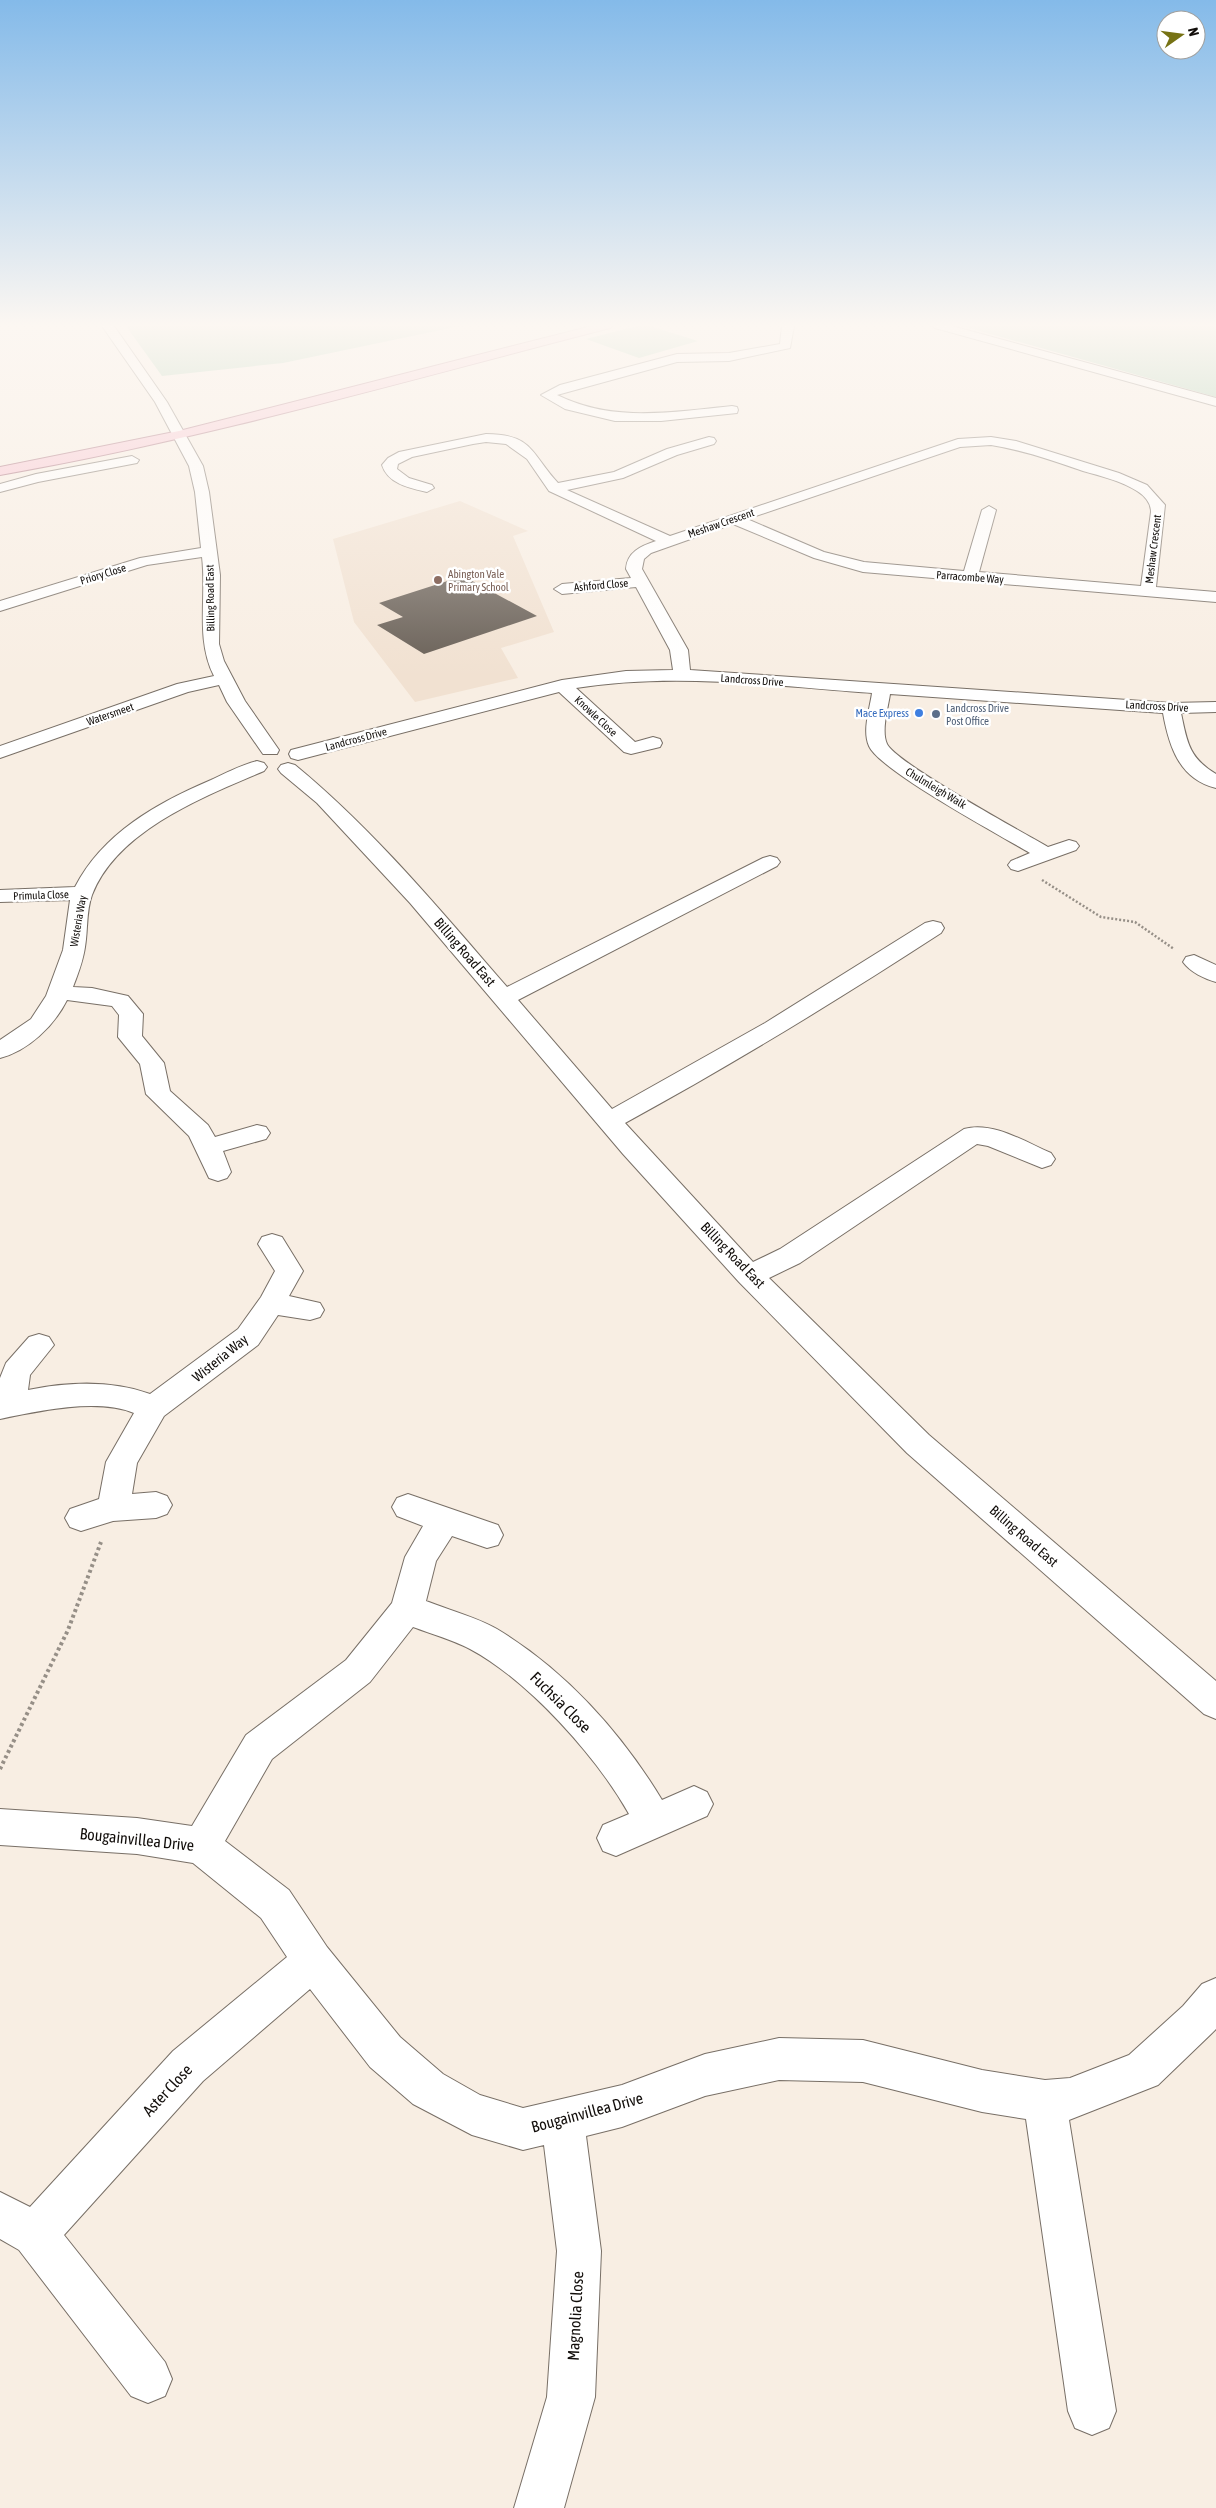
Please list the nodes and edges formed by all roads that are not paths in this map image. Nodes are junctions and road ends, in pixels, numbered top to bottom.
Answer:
1 (144, 443) edge
2 (184, 443) edge
3 (457, 443) edge
4 (511, 443) edge
5 (702, 443) edge
6 (967, 443) edge
7 (1008, 443) edge
8 (132, 460) dead end
9 (0, 471) edge
10 (0, 488) edge
11 (427, 488) dead end
12 (554, 488) junction
13 (989, 510) dead end
14 (733, 519) junction
15 (669, 541) junction
16 (208, 551) junction
17 (970, 576) junction
18 (640, 582) junction
19 (562, 589) dead end
20 (1148, 590) junction
21 (1216, 597) edge
22 (0, 606) edge
23 (682, 675) junction
24 (222, 678) junction
25 (562, 685) junction
26 (882, 689) junction
27 (1216, 707) edge
28 (1171, 708) junction
29 (653, 743) dead end
30 (631, 748) junction
31 (0, 752) edge
32 (611, 752) dead end
33 (286, 758) junction
34 (257, 767) junction
35 (1216, 782) edge
36 (1069, 846) dead end
37 (1047, 855) junction
38 (770, 862) dead end
39 (1018, 865) road end
40 (82, 893) junction
41 (0, 896) edge
42 (933, 928) dead end
43 (1194, 962) road end
44 (1216, 975) edge
45 (58, 993) junction
46 (505, 997) junction
47 (0, 1051) edge
48 (609, 1121) junction
49 (256, 1133) dead end
50 (208, 1147) junction
51 (1042, 1159) dead end
52 (218, 1172) dead end
53 (272, 1244) dead end
54 (749, 1275) junction
55 (271, 1304) junction
56 (310, 1310) dead end
57 (39, 1345) dead end
58 (5, 1406) edge
59 (153, 1408) junction
60 (156, 1504) dead end
61 (408, 1506) dead end
62 (113, 1508) junction
63 (81, 1518) dead end
64 (444, 1521) junction
65 (487, 1535) dead end
66 (407, 1609) junction
67 (1216, 1701) edge
68 (694, 1804) dead end
69 (654, 1821) junction
70 (0, 1827) edge
71 (616, 1838) dead end
72 (200, 1846) junction
73 (313, 1961) junction
74 (1216, 1998) edge
75 (1045, 2101) junction
76 (563, 2122) junction
77 (17, 2224) edge
78 (148, 2379) dead end
79 (1092, 2411) dead end
80 (539, 2508) edge

1 - 9 main road
2 - 16 street, Billing Road East
3 - 11 street
4 - 12 street
5 - 12 street
6 - 14 street, Meshaw Crescent
7 - 20 street, Meshaw Crescent
8 - 10 street
12 - 15 street
13 - 17 street
14 - 15 street, Meshaw Crescent
14 - 17 street, Parracombe Way
15 - 18 street, Meshaw Crescent
16 - 22 street, Priory Close
16 - 24 street, Billing Road East
17 - 20 street, Parracombe Way
18 - 19 street, Ashford Close
18 - 23 street, Meshaw Crescent
20 - 21 street, Parracombe Way
23 - 25 street, Landcross Drive
23 - 26 street, Landcross Drive
24 - 31 street, Watersmeet
24 - 33 street, Billing Road East
25 - 30 street, Knowle Close
25 - 33 street, Landcross Drive
26 - 28 street, Landcross Drive
26 - 37 street, Chulmleigh Walk
27 - 28 street, Landcross Drive
28 - 35 street
29 - 30 street, Knowle Close
30 - 32 street, Knowle Close
33 - 34 street
33 - 34 street
33 - 46 street, Billing Road East
34 - 40 street, Wisteria Way
36 - 37 street
37 - 39 street
38 - 46 street
40 - 41 street, Primula Close
40 - 45 street, Wisteria Way
42 - 48 street
43 - 44 street
45 - 47 street, Wisteria Way
45 - 50 street
46 - 48 street, Billing Road East
48 - 54 street, Billing Road East
49 - 50 street
50 - 52 street
51 - 54 street
53 - 55 street, Wisteria Way
54 - 67 street, Billing Road East
55 - 56 street
55 - 59 street, Wisteria Way
57 - 58 street
58 - 59 street
59 - 62 street, Wisteria Way
60 - 62 street
61 - 64 street
62 - 63 street
64 - 65 street
64 - 66 street
66 - 69 street, Fuchsia Close
66 - 72 street
68 - 69 street
69 - 71 street
70 - 72 street, Bougainvillea Drive
72 - 73 street, Bougainvillea Drive
73 - 76 street, Bougainvillea Drive
73 - 77 street, Aster Close
74 - 75 street, Bougainvillea Drive
75 - 76 street, Bougainvillea Drive
75 - 79 street
76 - 80 street, Magnolia Close
77 - 78 street

